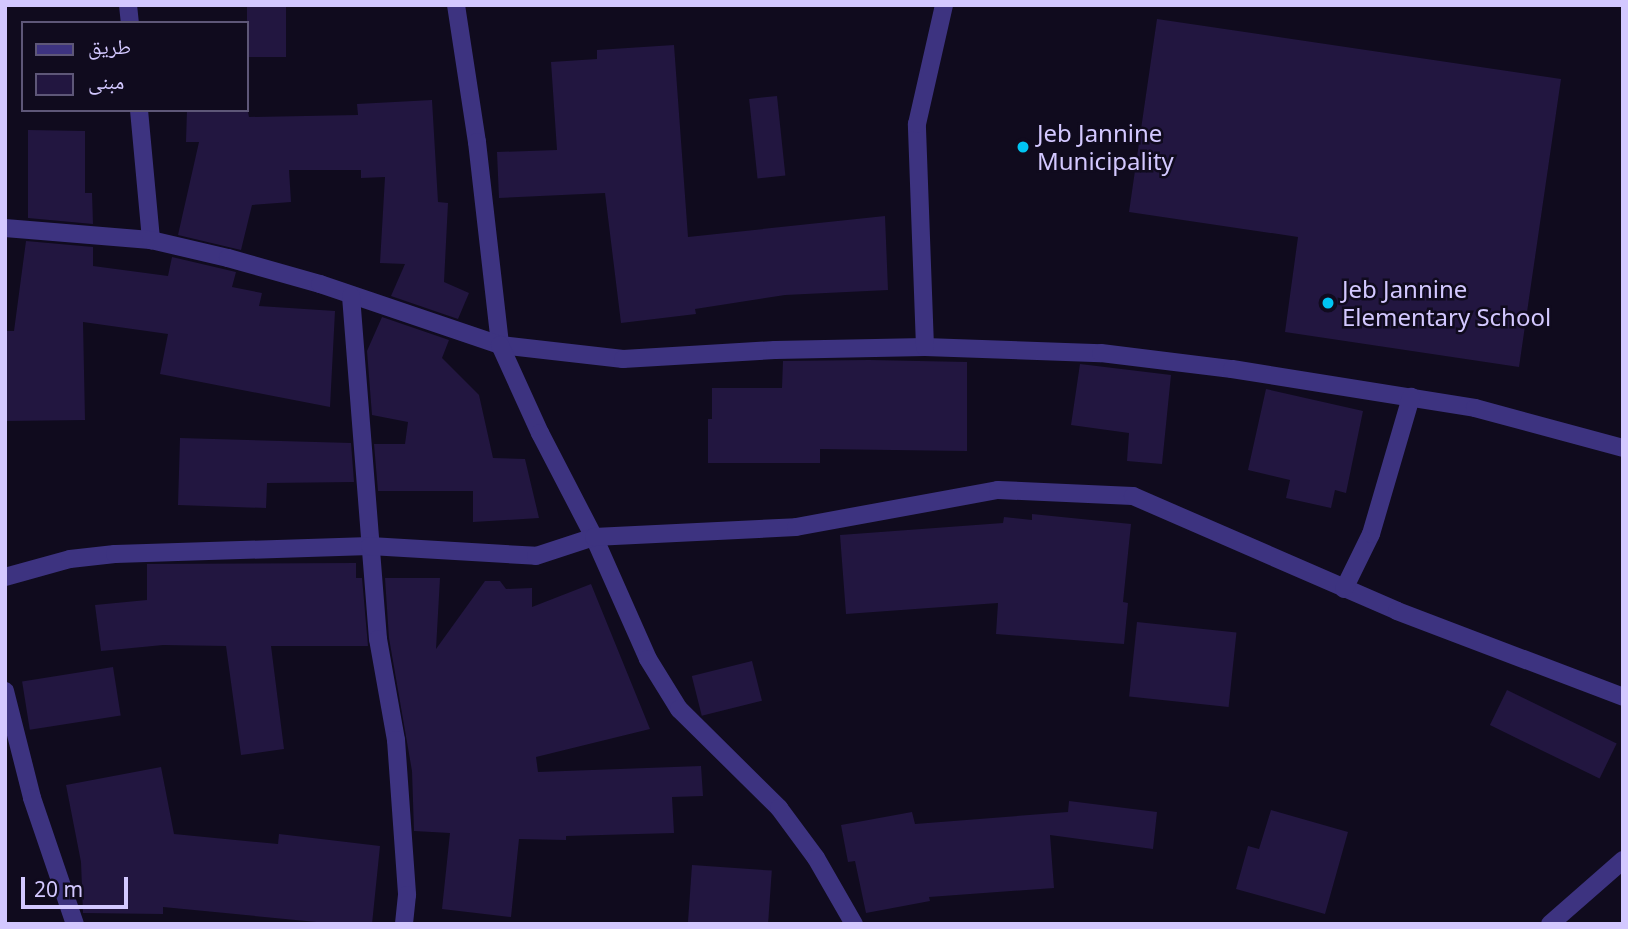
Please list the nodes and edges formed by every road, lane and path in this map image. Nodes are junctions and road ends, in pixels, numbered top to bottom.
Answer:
1 (456, 5) edge
2 (944, 5) edge
3 (139, 112) edge
4 (5, 228) edge
5 (151, 240) junction
6 (351, 296) junction
7 (500, 345) junction
8 (925, 347) junction
9 (1411, 397) junction
10 (1623, 448) edge
11 (594, 537) junction
12 (370, 546) junction
13 (5, 577) edge
14 (1344, 589) junction
15 (5, 691) edge
16 (1623, 697) edge
17 (1623, 859) edge
18 (75, 924) edge
19 (404, 924) edge
20 (854, 924) edge
21 (1550, 924) edge

1 - 7 street
2 - 8 street
3 - 5 street
4 - 5 street
5 - 6 street
6 - 7 street
6 - 12 street
7 - 8 street
7 - 11 street
8 - 9 street
9 - 10 street
9 - 14 street
11 - 12 street
11 - 14 street
11 - 20 street
12 - 13 street
12 - 19 street
14 - 16 street
15 - 18 street
17 - 21 street

